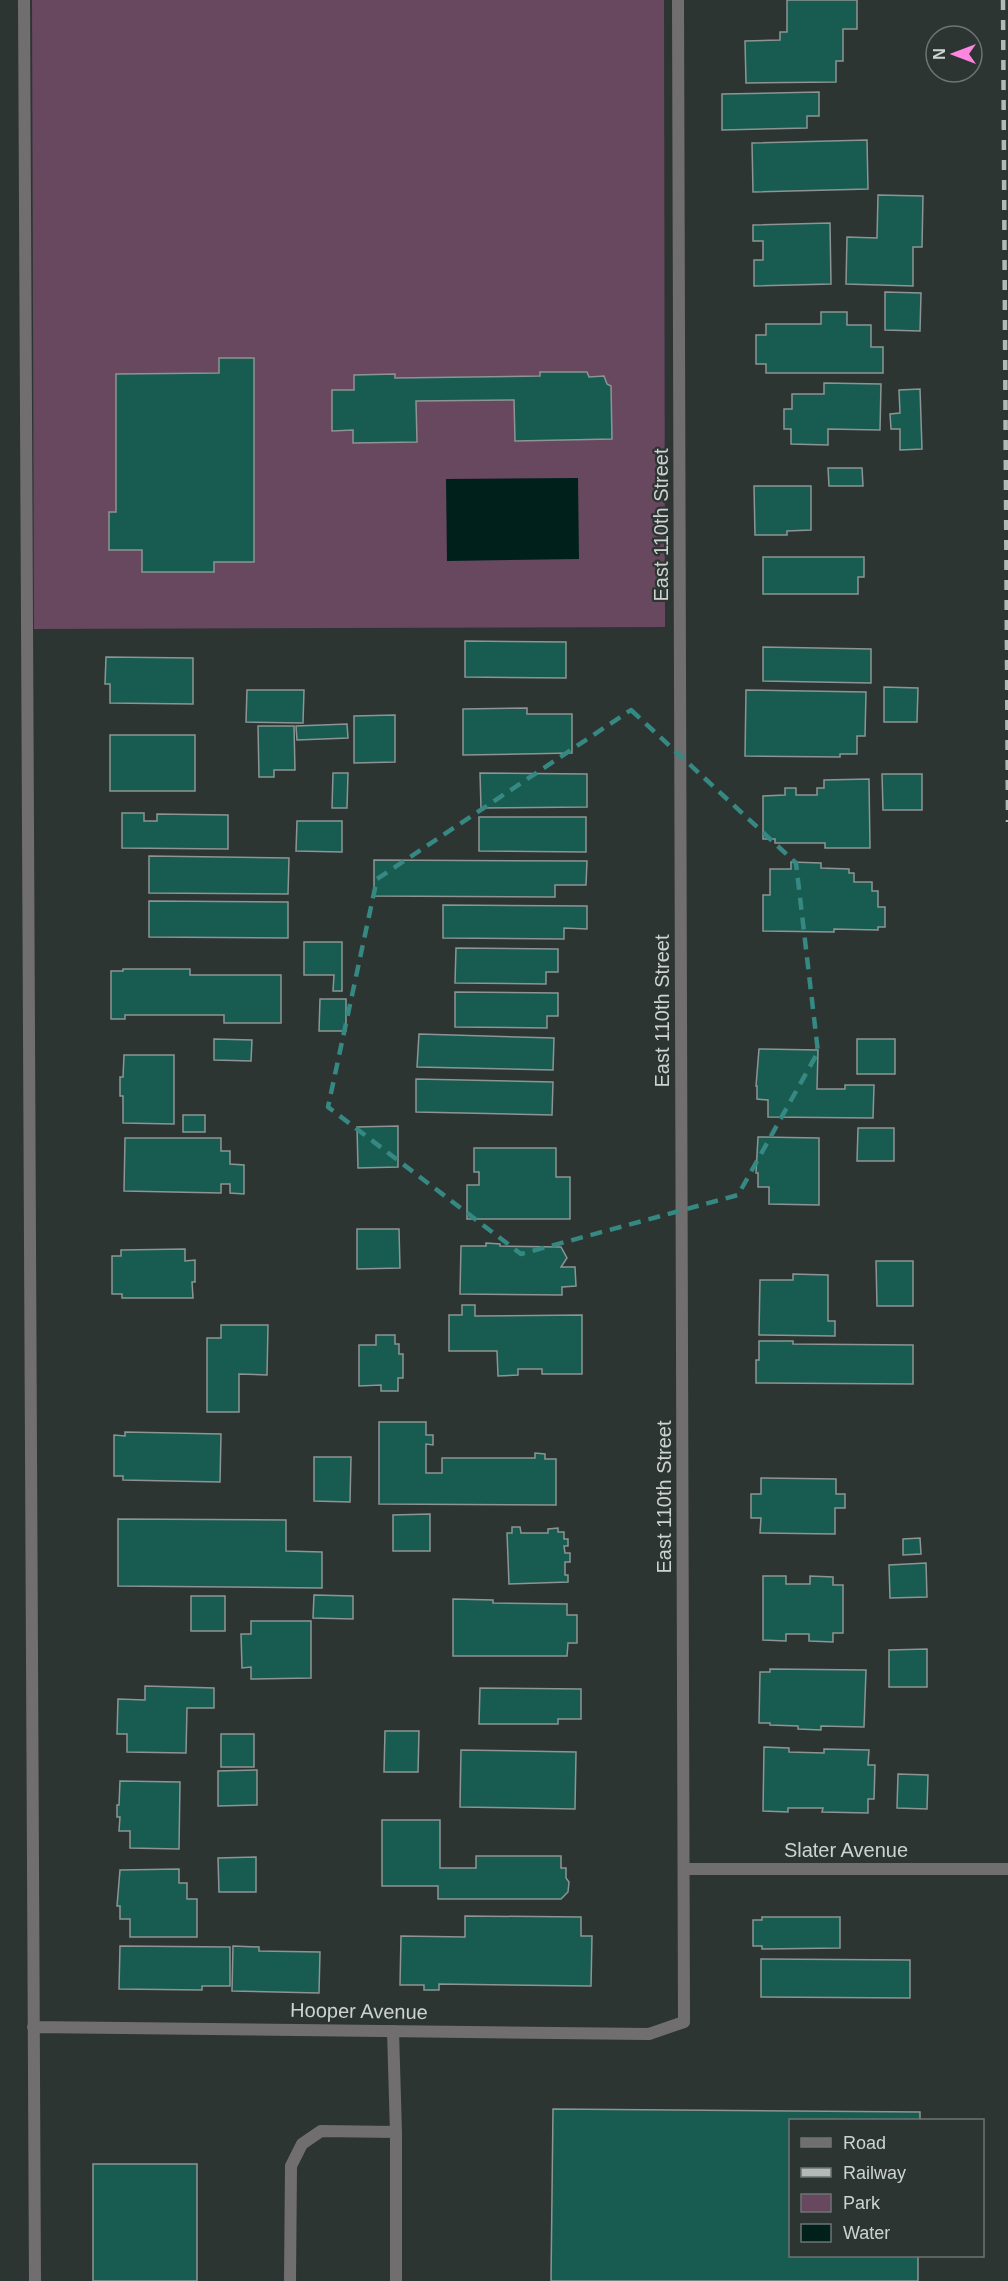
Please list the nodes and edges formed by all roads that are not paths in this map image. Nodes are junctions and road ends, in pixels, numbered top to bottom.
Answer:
1 (24, 0) edge
2 (678, 0) edge
3 (684, 1869) junction
4 (1008, 1869) edge
5 (684, 2022) joint
6 (33, 2027) junction
7 (393, 2031) junction
8 (396, 2132) junction
9 (35, 2281) edge
10 (291, 2281) edge
11 (396, 2281) edge

1 - 6 street
2 - 3 street, East 110th Street
3 - 4 street, Slater Avenue
3 - 5 street, East 110th Street
5 - 7 street, Hooper Avenue
6 - 7 street, Hooper Avenue
6 - 9 street
7 - 8 street
8 - 10 street
8 - 11 street

